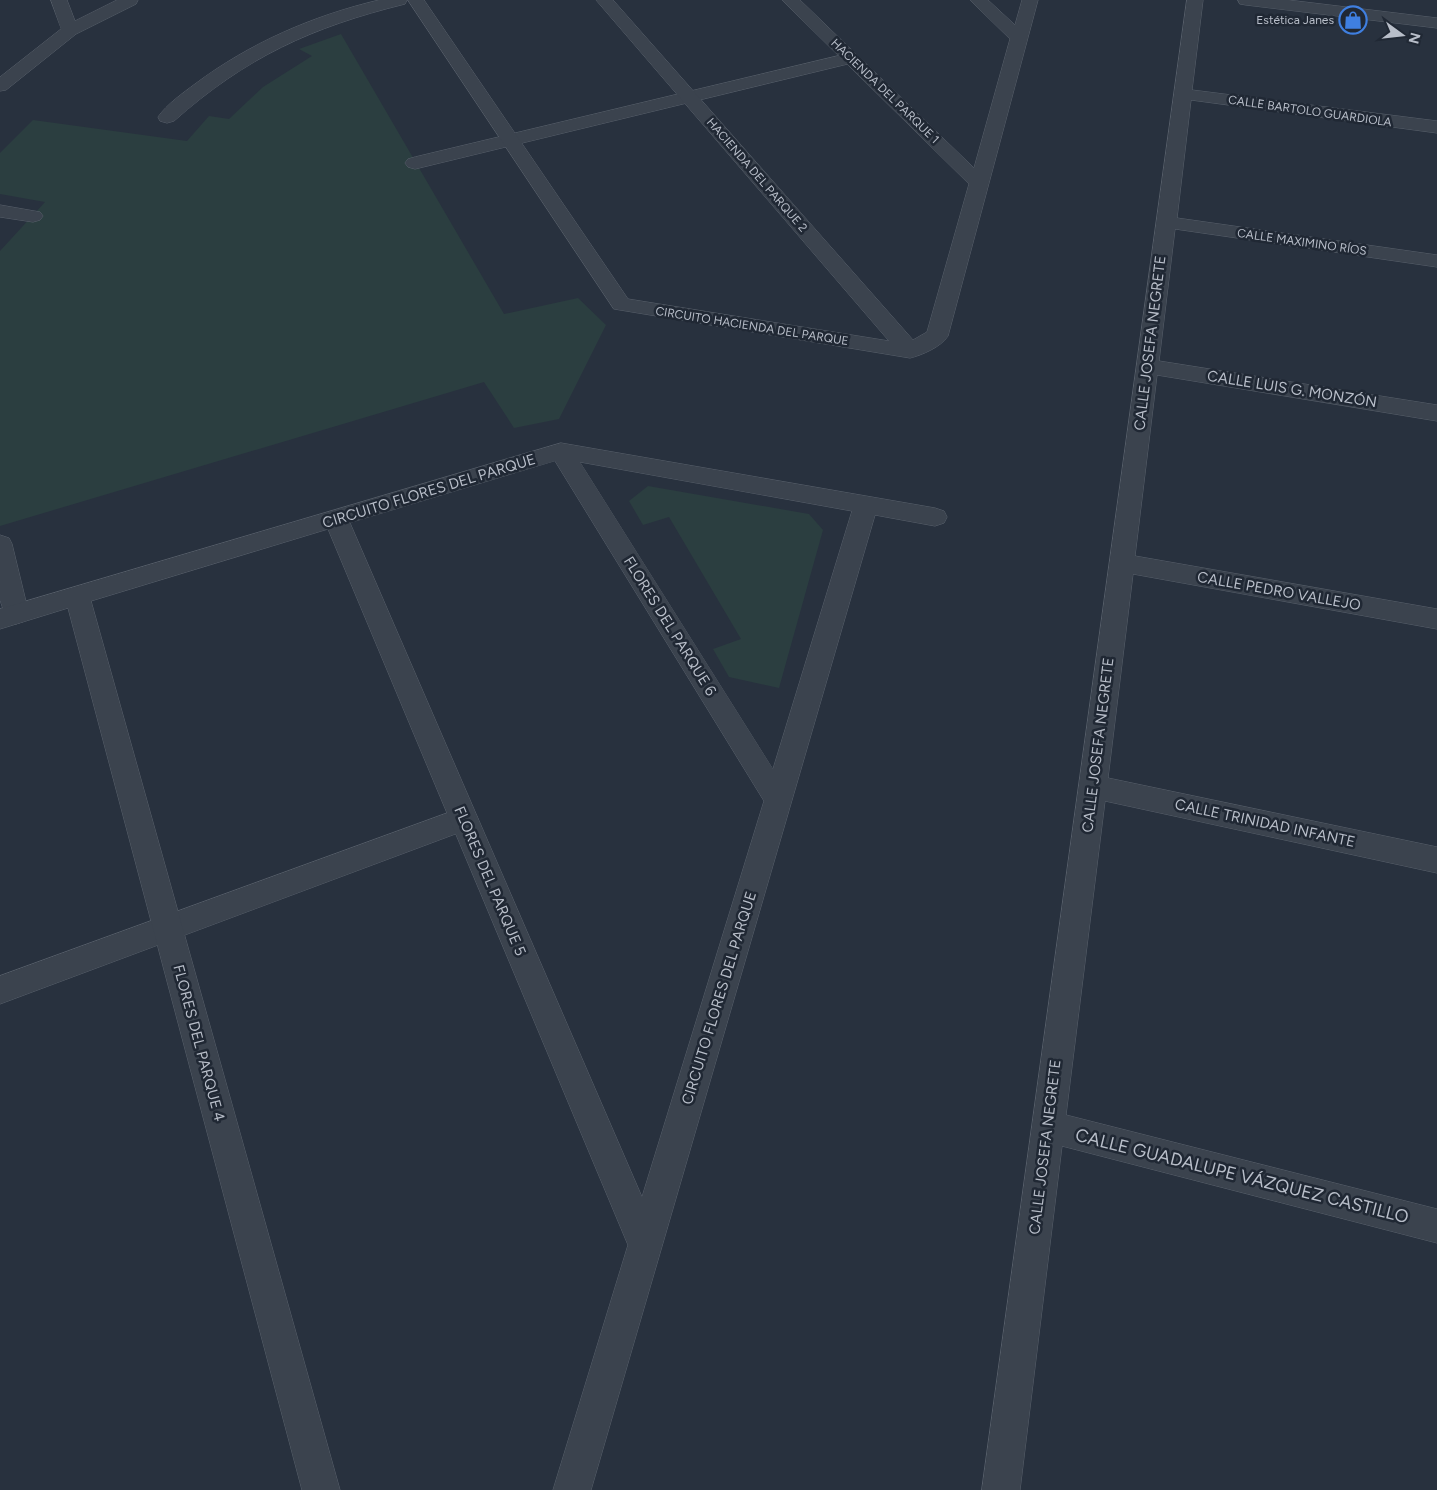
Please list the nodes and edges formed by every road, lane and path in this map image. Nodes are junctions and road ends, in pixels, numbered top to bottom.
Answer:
1 (59, 0) edge
2 (130, 0) edge
3 (399, 0) edge
4 (416, 0) edge
5 (604, 0) edge
6 (790, 0) edge
7 (978, 0) edge
8 (1030, 0) edge
9 (1195, 0) edge
10 (1246, 0) edge
11 (1437, 24) edge
12 (70, 30) junction
13 (1019, 38) junction
14 (850, 58) junction
15 (0, 86) edge
16 (1183, 94) junction
17 (688, 96) junction
18 (167, 118) dead end
19 (1437, 127) edge
20 (510, 140) junction
21 (415, 163) dead end
22 (979, 183) junction
23 (0, 211) edge
24 (32, 216) dead end
25 (1166, 222) junction
26 (1437, 261) edge
27 (910, 351) junction
28 (1147, 366) junction
29 (1437, 413) edge
30 (561, 451) junction
31 (866, 505) junction
32 (935, 518) dead end
33 (336, 519) junction
34 (0, 544) edge
35 (1121, 563) junction
36 (77, 596) junction
37 (8, 616) edge
38 (1437, 619) edge
39 (1093, 787) junction
40 (778, 800) junction
41 (464, 819) junction
42 (1437, 860) edge
43 (168, 928) junction
44 (0, 990) edge
45 (1048, 1126) junction
46 (1437, 1226) edge
47 (645, 1244) junction
48 (321, 1490) edge
49 (572, 1490) edge
50 (1001, 1490) edge

1 - 12 street
2 - 12 street
3 - 18 street
4 - 20 street, CIRCUITO HACIENDA DEL PARQUE
5 - 17 street, HACIENDA DEL PARQUE 2
6 - 14 street, HACIENDA DEL PARQUE 1
7 - 13 street
8 - 13 street
9 - 16 street, CALLE JOSEFA NEGRETE
10 - 11 street
12 - 15 street
13 - 22 street
14 - 17 street
14 - 22 street, HACIENDA DEL PARQUE 1
16 - 19 street, CALLE BARTOLO GUARDIOLA
16 - 25 street, CALLE JOSEFA NEGRETE
17 - 20 street
17 - 27 street, HACIENDA DEL PARQUE 2
20 - 21 street
20 - 27 street, CIRCUITO HACIENDA DEL PARQUE
22 - 27 street
23 - 24 street
25 - 26 street, CALLE MAXIMINO RÍOS
25 - 28 street, CALLE JOSEFA NEGRETE
28 - 29 street, CALLE LUIS G. MONZÓN
28 - 35 street, CALLE JOSEFA NEGRETE
30 - 31 street, CIRCUITO FLORES DEL PARQUE
30 - 33 street, CIRCUITO FLORES DEL PARQUE
30 - 40 street, FLORES DEL PARQUE 6
31 - 32 street, CIRCUITO FLORES DEL PARQUE
31 - 40 street, CIRCUITO FLORES DEL PARQUE
33 - 36 street, CIRCUITO FLORES DEL PARQUE
33 - 41 street, FLORES DEL PARQUE 5
34 - 37 street
35 - 38 street, CALLE PEDRO VALLEJO
35 - 39 street, CALLE JOSEFA NEGRETE
36 - 37 street, CIRCUITO FLORES DEL PARQUE
36 - 43 street, FLORES DEL PARQUE 4
39 - 42 street, CALLE TRINIDAD INFANTE
39 - 45 street, CALLE JOSEFA NEGRETE
40 - 47 street, CIRCUITO FLORES DEL PARQUE
41 - 43 street
41 - 47 street, FLORES DEL PARQUE 5
43 - 44 street
43 - 48 street, FLORES DEL PARQUE 4
45 - 46 street, CALLE GUADALUPE VÁZQUEZ CASTILLO
45 - 50 street, CALLE JOSEFA NEGRETE
47 - 49 street, CIRCUITO FLORES DEL PARQUE

